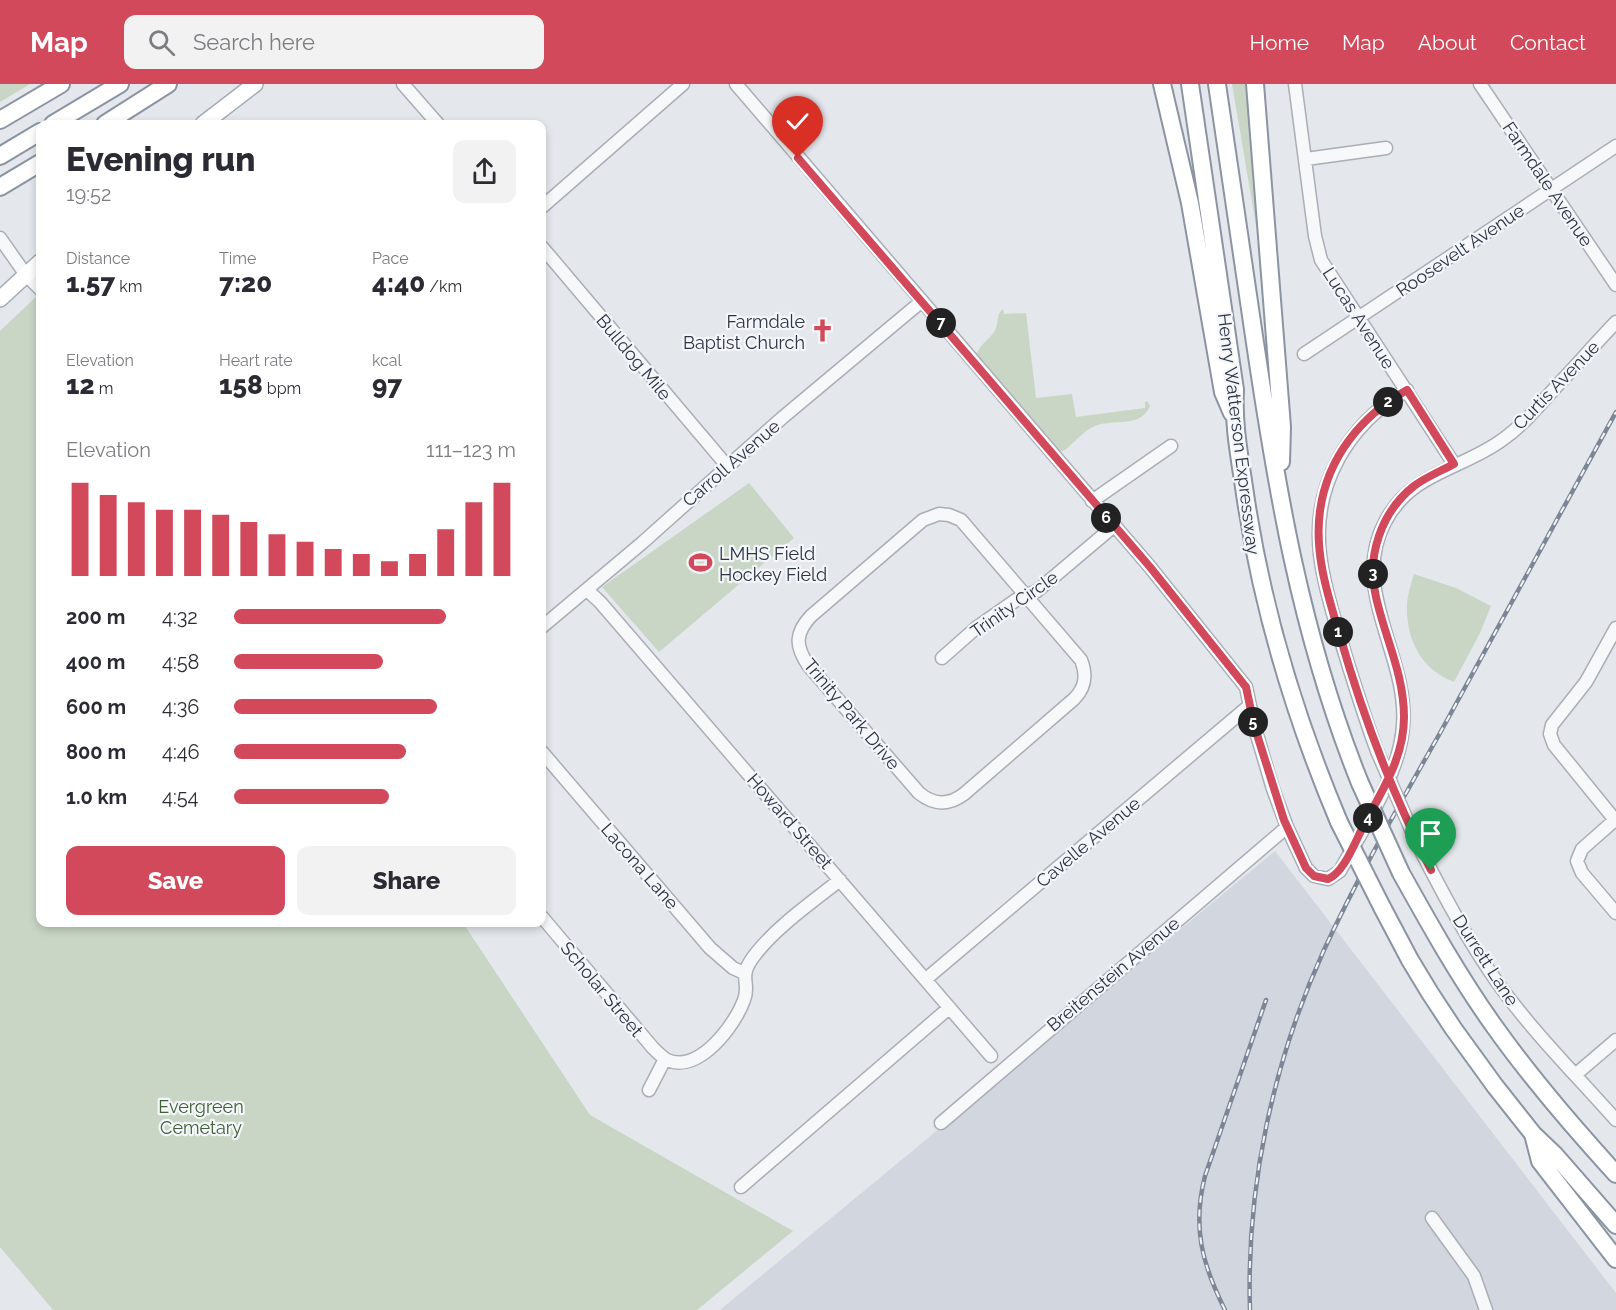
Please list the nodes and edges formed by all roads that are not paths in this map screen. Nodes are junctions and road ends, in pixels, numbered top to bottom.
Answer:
1 (61, 84) edge
2 (120, 84) edge
3 (168, 84) edge
4 (255, 84) edge
5 (403, 84) edge
6 (683, 84) edge
7 (736, 84) edge
8 (1162, 84) edge
9 (1190, 84) edge
10 (1217, 84) edge
11 (1255, 84) edge
12 (1264, 84) edge
13 (1296, 84) edge
14 (1480, 84) edge
15 (0, 120) edge
16 (61, 120) edge
17 (111, 120) edge
18 (208, 120) edge
19 (434, 120) edge
20 (36, 134) edge
21 (1258, 135) junction
22 (1616, 146) edge
23 (1386, 148) dead end
24 (0, 156) edge
25 (1306, 159) junction
26 (36, 166) edge
27 (0, 188) edge
28 (1552, 189) junction
29 (546, 204) edge
30 (0, 238) edge
31 (546, 252) edge
32 (36, 266) edge
33 (26, 275) junction
34 (36, 285) edge
35 (1616, 285) edge
36 (0, 299) edge
37 (922, 302) junction
38 (1359, 318) junction
39 (1616, 322) edge
40 (1304, 354) dead end
41 (1407, 390) junction
42 (1233, 416) junction
43 (1171, 446) dead end
44 (1454, 464) junction
45 (728, 467) junction
46 (1280, 498) junction
47 (1092, 501) junction
48 (1113, 526) junction
49 (587, 590) junction
50 (1027, 596) junction
51 (546, 624) edge
52 (1616, 628) edge
53 (942, 658) dead end
54 (1250, 705) junction
55 (546, 757) edge
56 (1616, 819) edge
57 (1287, 827) junction
58 (840, 880) junction
59 (1616, 913) edge
60 (546, 922) edge
61 (744, 973) junction
62 (927, 979) junction
63 (949, 1008) junction
64 (1616, 1040) edge
65 (991, 1056) dead end
66 (665, 1059) junction
67 (1575, 1075) junction
68 (649, 1090) dead end
69 (1616, 1120) edge
70 (941, 1123) dead end
71 (1533, 1134) junction
72 (1616, 1174) edge
73 (741, 1186) dead end
74 (1432, 1218) dead end
75 (1616, 1225) edge
76 (1616, 1259) edge
77 (1486, 1310) edge

1 - 15 highway
2 - 16 highway
3 - 17 highway
4 - 18 main road
5 - 19 street
6 - 29 street
7 - 37 street
8 - 42 highway
9 - 42 highway, Henry Watterson Expressway
10 - 46 highway, Henry Watterson Expressway
11 - 21 highway
12 - 21 highway
13 - 25 street, Lucas Avenue
14 - 28 street, Farmdale Avenue
20 - 24 highway
21 - 46 highway
22 - 28 street, Roosevelt Avenue
23 - 25 street
25 - 38 street, Lucas Avenue
26 - 27 highway
28 - 35 street, Farmdale Avenue
28 - 38 street, Roosevelt Avenue
30 - 33 street
31 - 45 street, Bulldog Mile
32 - 33 main road
33 - 34 street
33 - 36 main road
37 - 45 street, Carroll Avenue
37 - 47 street
38 - 40 street, Roosevelt Avenue
38 - 41 street, Lucas Avenue
39 - 44 street, Curtis Avenue
41 - 44 street, Lucas Avenue
41 - 67 street, Durrett Lane, bridge
42 - 71 highway, Henry Watterson Expressway, bridge
43 - 47 street
44 - 57 street, Curtis Avenue
45 - 49 street, Carroll Avenue
46 - 72 highway, Henry Watterson Expressway, bridge
47 - 48 street
48 - 50 street, Trinity Circle
48 - 54 street
49 - 51 street, Carroll Avenue
49 - 58 street, Howard Street
50 - 50 street, Trinity Park Drive
50 - 53 street, Trinity Circle
52 - 56 street
54 - 57 street
54 - 62 street, Cavelle Avenue
55 - 61 street, Lacona Lane
56 - 59 street
57 - 70 street, Breitenstein Avenue
58 - 61 street
58 - 62 street, Howard Street
60 - 66 street, Scholar Street
61 - 66 street
62 - 63 street, Howard Street
63 - 65 street, Howard Street
63 - 73 street
64 - 67 street
66 - 68 street
67 - 69 street, Durrett Lane
71 - 75 highway, Henry Watterson Expressway
71 - 76 highway
74 - 77 street

